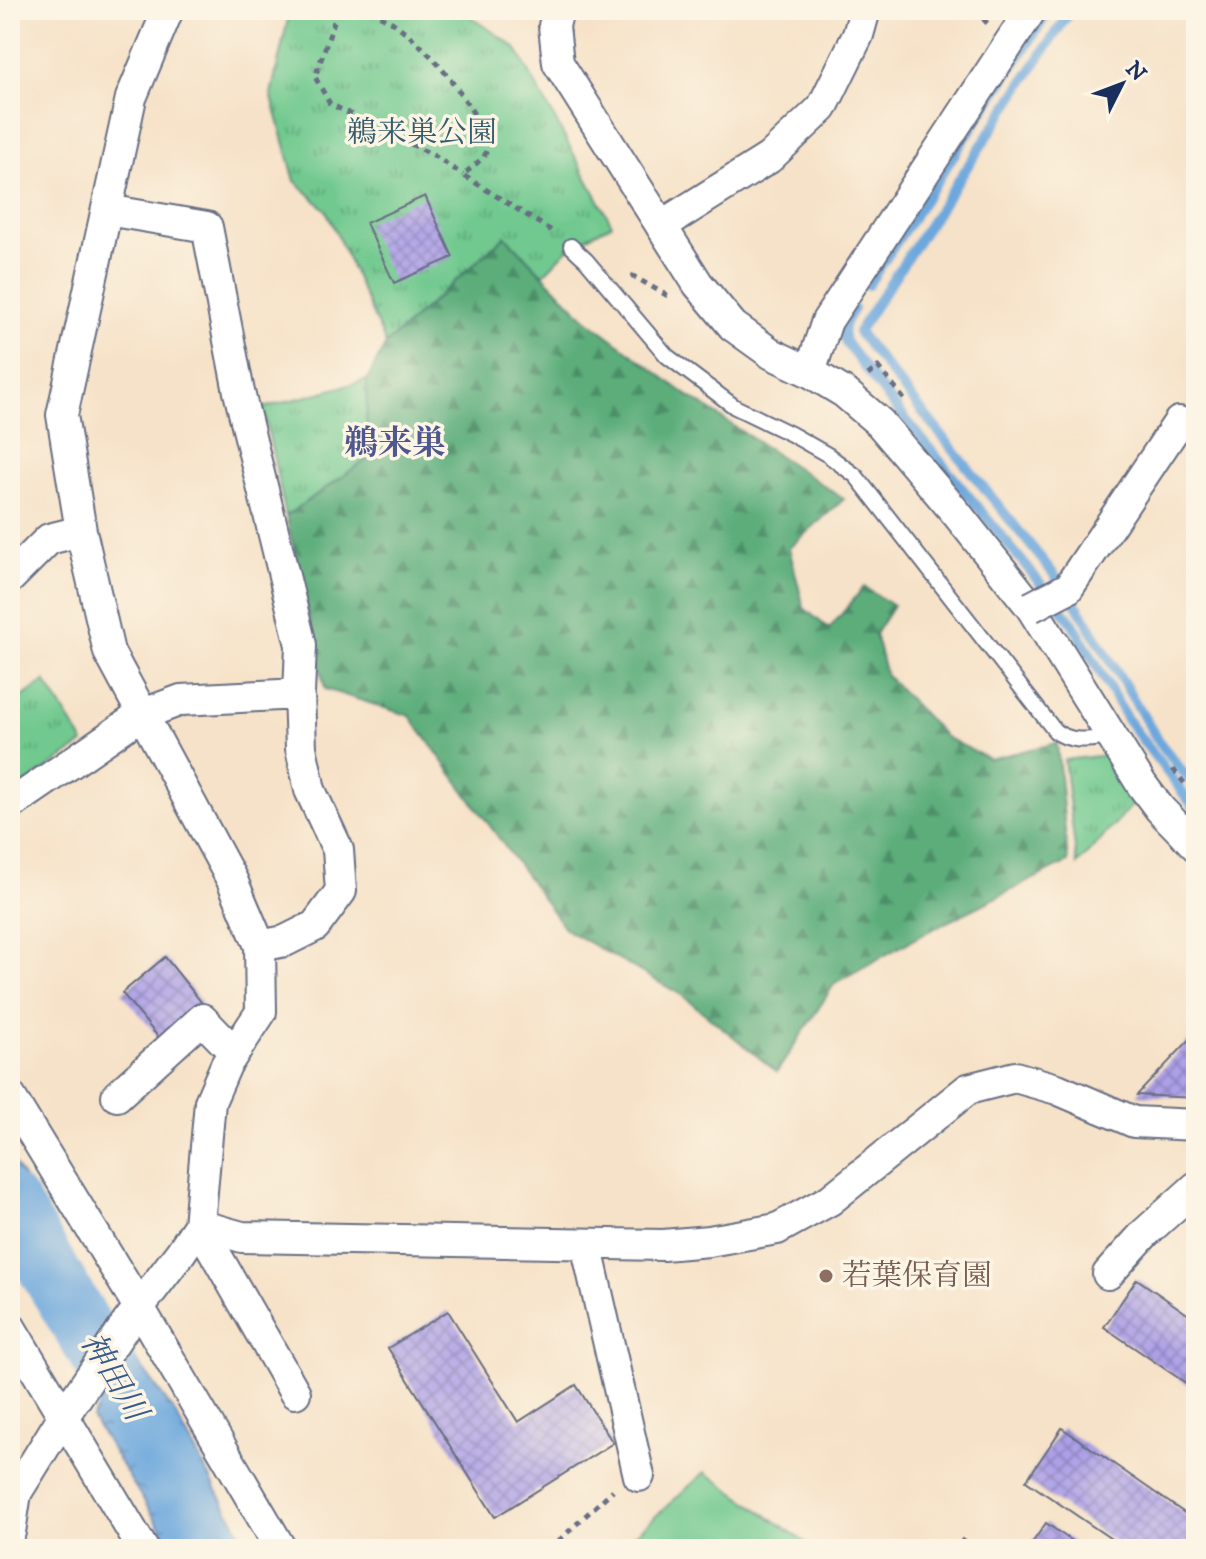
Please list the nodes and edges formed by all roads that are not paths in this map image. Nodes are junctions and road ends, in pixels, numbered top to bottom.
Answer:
1 (168, 10) edge
2 (558, 10) edge
3 (865, 10) edge
4 (1031, 10) edge
5 (107, 210) junction
6 (661, 226) junction
7 (571, 246) road end
8 (810, 372) junction
9 (1179, 422) dead end
10 (81, 531) junction
11 (10, 578) edge
12 (1031, 607) junction
13 (299, 694) junction
14 (141, 715) junction
15 (1112, 737) junction
16 (10, 805) edge
17 (1196, 846) edge
18 (260, 946) junction
19 (234, 1052) junction
20 (10, 1096) edge
21 (117, 1096) dead end
22 (1196, 1125) edge
23 (1196, 1187) edge
24 (199, 1225) junction
25 (586, 1244) junction
26 (1108, 1274) dead end
27 (133, 1315) junction
28 (10, 1327) edge
29 (295, 1393) dead end
30 (67, 1410) junction
31 (639, 1476) road end
32 (13, 1490) edge
33 (10, 1532) edge
34 (143, 1549) edge
35 (281, 1549) edge

1 - 5 street
2 - 6 street
3 - 6 street
4 - 8 street
5 - 10 street
5 - 13 street
6 - 8 street
7 - 15 lane
8 - 12 street
9 - 12 street, bridge
10 - 11 street
10 - 14 street
12 - 15 street
13 - 14 street
13 - 18 street
14 - 16 street
14 - 18 street
15 - 17 street
18 - 19 street
19 - 21 street
19 - 24 street
20 - 27 street
22 - 25 street
23 - 26 street
24 - 25 street
24 - 27 street
24 - 29 street
25 - 31 street
27 - 30 street
27 - 35 street
28 - 30 street
30 - 32 street
30 - 34 street
32 - 33 street

